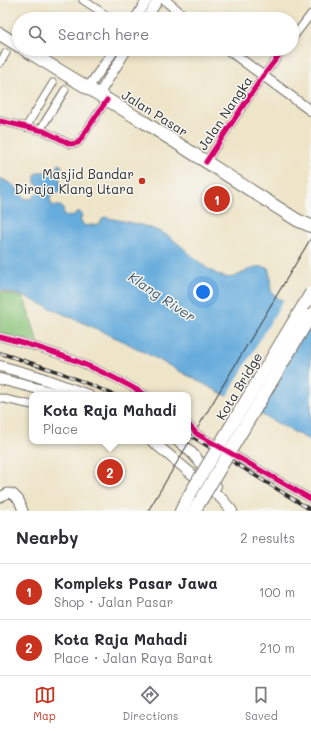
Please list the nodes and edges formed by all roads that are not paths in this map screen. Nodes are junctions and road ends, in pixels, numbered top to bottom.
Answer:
1 (83, 0) edge
2 (147, 0) edge
3 (158, 0) edge
4 (165, 0) edge
5 (101, 12) edge
6 (139, 12) edge
7 (150, 12) edge
8 (179, 12) edge
9 (311, 14) edge
10 (299, 30) edge
11 (0, 34) edge
12 (12, 42) edge
13 (6, 53) dead end
14 (35, 56) edge
15 (110, 56) edge
16 (124, 56) edge
17 (236, 56) edge
18 (279, 56) edge
19 (0, 63) edge
20 (263, 76) junction
21 (53, 83) dead end
22 (88, 88) junction
23 (65, 90) dead end
24 (103, 97) junction
25 (311, 111) edge
26 (0, 121) edge
27 (26, 127) junction
28 (40, 130) junction
29 (206, 162) junction
30 (311, 226) edge
31 (311, 293) edge
32 (311, 315) edge
33 (0, 337) edge
34 (0, 366) edge
35 (0, 379) edge
36 (50, 392) edge
37 (80, 392) edge
38 (140, 392) edge
39 (0, 398) edge
40 (29, 405) edge
41 (191, 427) edge
42 (156, 444) edge
43 (182, 444) edge
44 (190, 449) junction
45 (181, 463) junction
46 (13, 494) junction
47 (0, 496) edge
48 (222, 499) junction
49 (311, 499) edge
50 (18, 511) edge
51 (23, 511) edge
52 (181, 511) edge
53 (194, 511) edge
54 (232, 511) edge

1 - 5 street
2 - 6 street
3 - 7 street
4 - 8 street
9 - 10 street
11 - 12 highway
13 - 19 street
14 - 22 highway, Jalan Pasar
15 - 22 street
16 - 24 street
17 - 20 street
18 - 20 street, Jalan Nangka
20 - 25 street
20 - 29 street, Jalan Nangka
21 - 27 street
22 - 24 highway, Jalan Pasar
23 - 28 street
24 - 28 street
24 - 29 highway, Jalan Pasar
26 - 27 street
27 - 28 street
29 - 30 highway, Jalan Pasar
31 - 52 highway, Kota Bridge, bridge
32 - 53 highway, Kota Bridge, bridge
33 - 38 street
34 - 37 main road
35 - 36 main road
39 - 40 street
41 - 49 street
42 - 45 main road
43 - 44 main road
44 - 45 main road
44 - 48 main road
45 - 48 main road
46 - 47 street
46 - 50 street
46 - 51 street
48 - 54 main road

